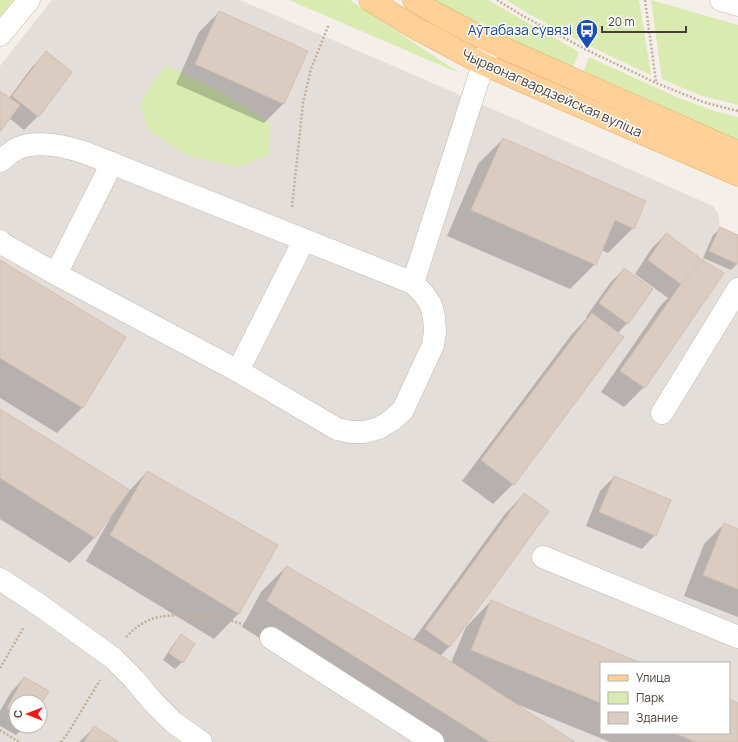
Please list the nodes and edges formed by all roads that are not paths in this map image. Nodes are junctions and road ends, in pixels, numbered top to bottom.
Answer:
1 (29, 0) edge
2 (370, 0) edge
3 (414, 0) edge
4 (721, 0) edge
5 (738, 5) edge
6 (0, 35) edge
7 (490, 42) junction
8 (483, 64) junction
9 (738, 152) edge
10 (0, 161) edge
11 (112, 164) junction
12 (738, 176) edge
13 (297, 237) junction
14 (0, 241) edge
15 (56, 274) junction
16 (412, 283) junction
17 (738, 289) edge
18 (730, 319) edge
19 (238, 371) junction
20 (662, 413) dead end
21 (543, 557) dead end
22 (0, 579) edge
23 (738, 637) edge
24 (271, 638) road end
25 (201, 742) edge
26 (433, 742) edge

1 - 6 street
2 - 8 main road, Чырвонагвардзейская вуліца
3 - 7 main road, Чырвонагвардзейская вуліца
4 - 5 street
7 - 8 street
7 - 9 main road, Чырвонагвардзейская вуліца
8 - 12 main road, Чырвонагвардзейская вуліца
8 - 16 street
10 - 11 street
11 - 13 street
11 - 15 street
13 - 16 street
13 - 19 street
14 - 15 street
15 - 19 street
16 - 19 street
17 - 18 street
18 - 20 street
21 - 23 street
22 - 25 street
24 - 26 street

